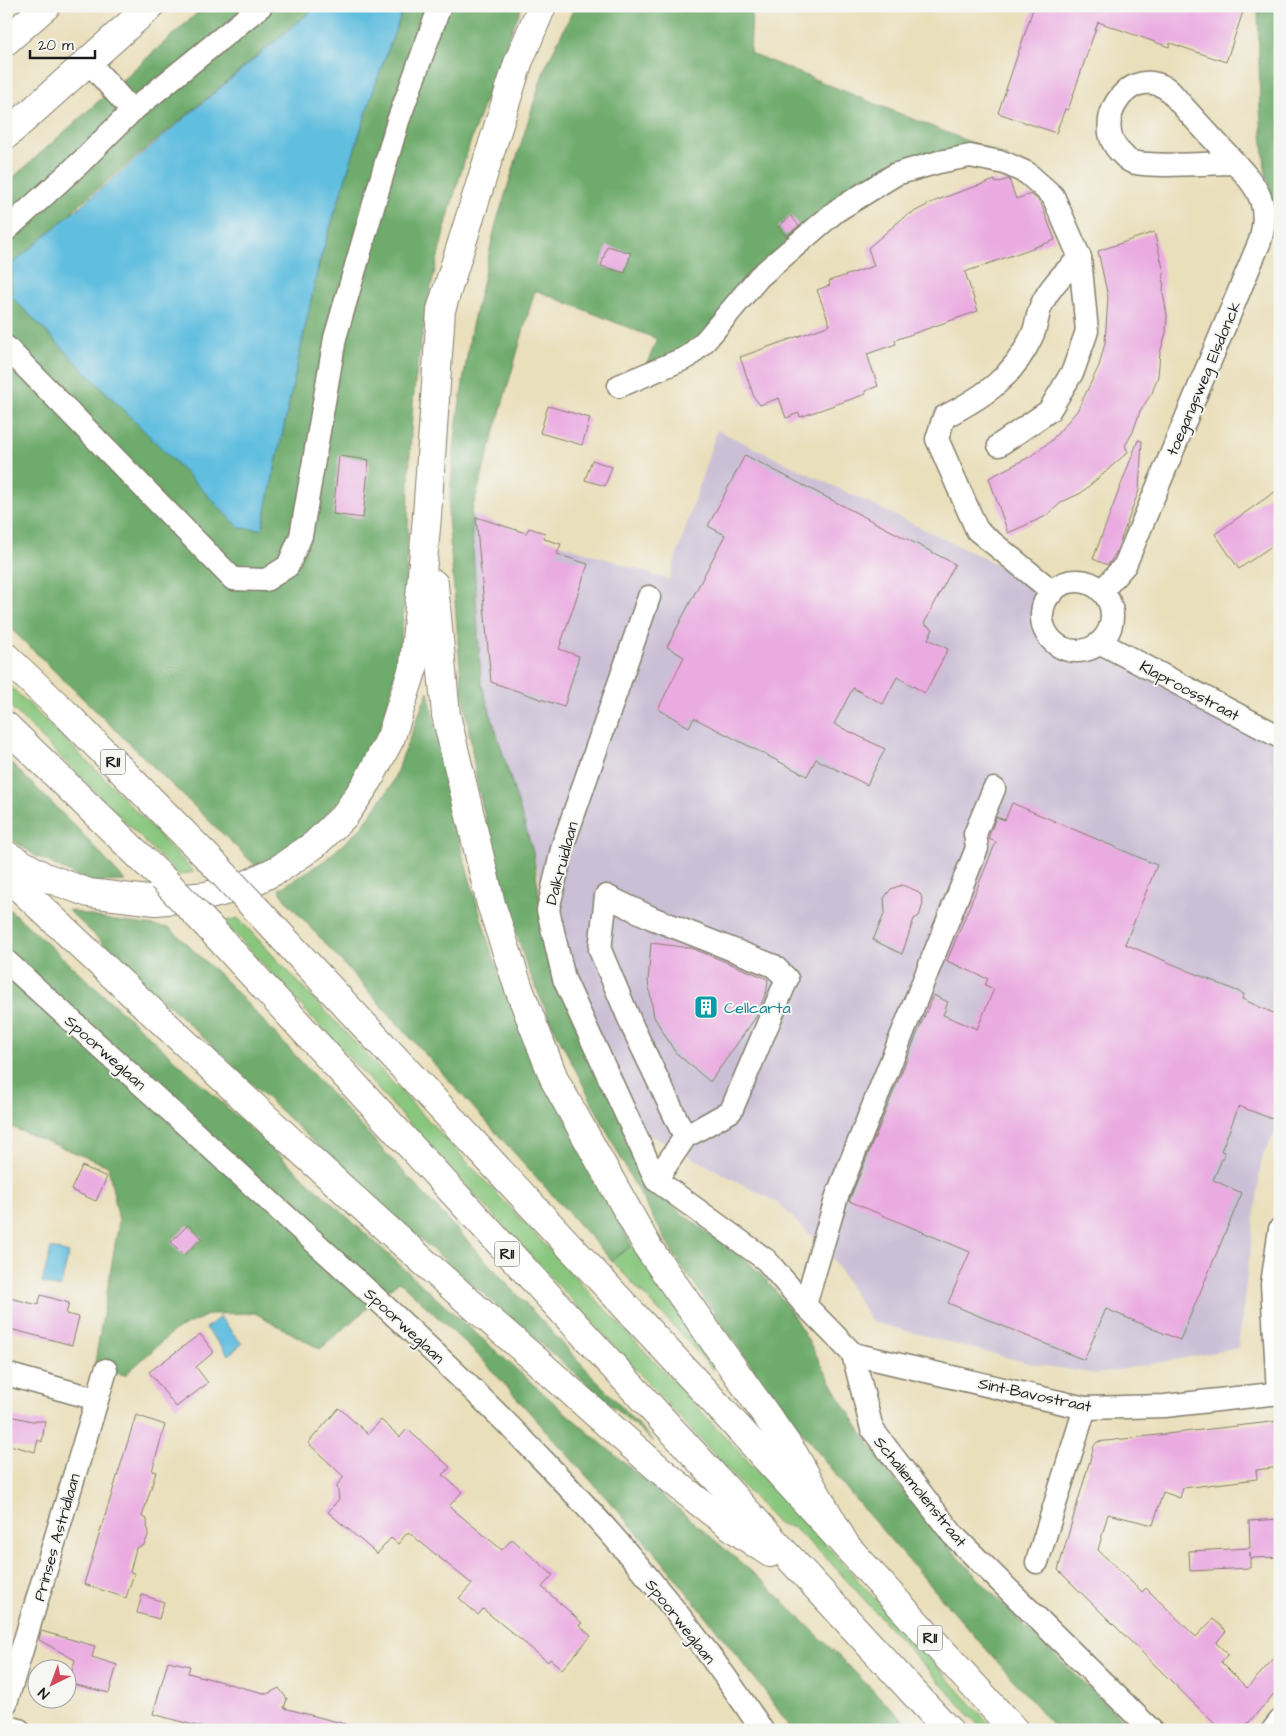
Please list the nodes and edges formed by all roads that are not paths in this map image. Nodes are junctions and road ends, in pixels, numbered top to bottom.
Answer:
1 (46, 6) edge
2 (150, 6) edge
3 (261, 6) edge
4 (440, 6) edge
5 (542, 6) edge
6 (6, 41) edge
7 (88, 61) junction
8 (132, 111) junction
9 (6, 135) edge
10 (1235, 163) junction
11 (6, 230) edge
12 (1080, 258) junction
13 (6, 347) edge
14 (619, 386) dead end
15 (998, 445) dead end
16 (427, 516) junction
17 (1102, 591) junction
18 (1053, 592) junction
19 (649, 597) dead end
20 (1101, 643) junction
21 (6, 657) edge
22 (6, 726) edge
23 (1280, 737) edge
24 (994, 789) dead end
25 (6, 855) edge
26 (6, 875) edge
27 (6, 961) edge
28 (685, 1137) junction
29 (656, 1180) junction
30 (1280, 1229) edge
31 (805, 1305) junction
32 (853, 1354) junction
33 (106, 1370) dead end
34 (6, 1374) edge
35 (1279, 1393) edge
36 (96, 1399) junction
37 (1085, 1408) junction
38 (846, 1546) junction
39 (1037, 1562) dead end
40 (809, 1579) junction
41 (6, 1704) edge
42 (1280, 1721) edge
43 (6, 1726) edge
44 (18, 1730) edge
45 (762, 1730) edge
46 (948, 1730) edge
47 (1014, 1730) edge
48 (1151, 1730) edge
49 (1273, 1730) edge

1 - 6 highway
2 - 7 highway
3 - 8 street
4 - 13 street
5 - 16 highway
7 - 8 street
7 - 9 highway
8 - 11 street
10 - 10 street, toegangsweg Elsdonck
10 - 17 street, toegangsweg Elsdonck
12 - 14 street
12 - 15 street
12 - 18 street
16 - 25 highway
16 - 38 highway
17 - 18 street
17 - 20 street
18 - 20 street
19 - 29 street, Dalkruidlaan
20 - 23 street, Klaproosstraat
21 - 38 highway, R11, bridge
22 - 40 highway, R11, bridge
24 - 31 street
26 - 40 highway
27 - 45 street, Spoorweglaan
28 - 28 street
28 - 29 street
29 - 31 street
30 - 35 street
31 - 32 street
32 - 37 street, Sint-Bavostraat
32 - 48 street, Schaliemolenstraat
33 - 36 street, Prinses Astridlaan
34 - 36 street
35 - 37 street, Sint-Bavostraat
36 - 41 street, Prinses Astridlaan
37 - 39 street
38 - 47 highway, R11
40 - 46 highway, R11
42 - 49 street
43 - 44 street

